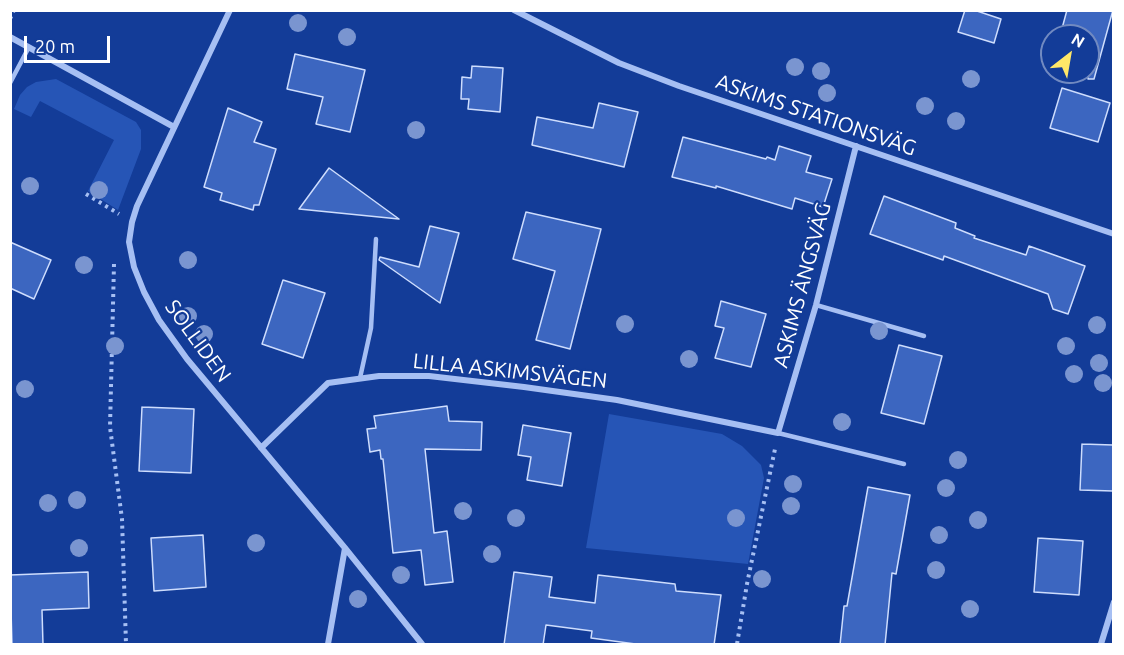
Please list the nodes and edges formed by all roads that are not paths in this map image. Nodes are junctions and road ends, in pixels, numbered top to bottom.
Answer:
1 (230, 10) edge
2 (514, 10) edge
3 (10, 37) edge
4 (29, 47) junction
5 (10, 83) edge
6 (174, 127) junction
7 (856, 146) junction
8 (1113, 234) edge
9 (376, 239) dead end
10 (816, 304) junction
11 (924, 336) dead end
12 (360, 378) junction
13 (778, 433) junction
14 (261, 448) junction
15 (904, 464) dead end
16 (345, 548) junction
17 (1113, 602) edge
18 (328, 645) edge
19 (422, 645) edge
20 (1101, 645) edge

1 - 6 street, SOLLIDEN
2 - 7 street, ASKIMS STATIONSVÄG
3 - 4 street
4 - 5 lane
4 - 6 street
6 - 14 street, SOLLIDEN
7 - 8 street, ASKIMS STATIONSVÄG
7 - 10 street, ASKIMS ÄNGSVÄG
9 - 12 lane
10 - 11 lane
10 - 13 street, ASKIMS ÄNGSVÄG
12 - 13 street, LILLA ASKIMSVÄGEN
12 - 14 street, LILLA ASKIMSVÄGEN
13 - 15 lane
14 - 16 street, SOLLIDEN
16 - 18 street
16 - 19 street, SOLLIDEN
17 - 20 street

